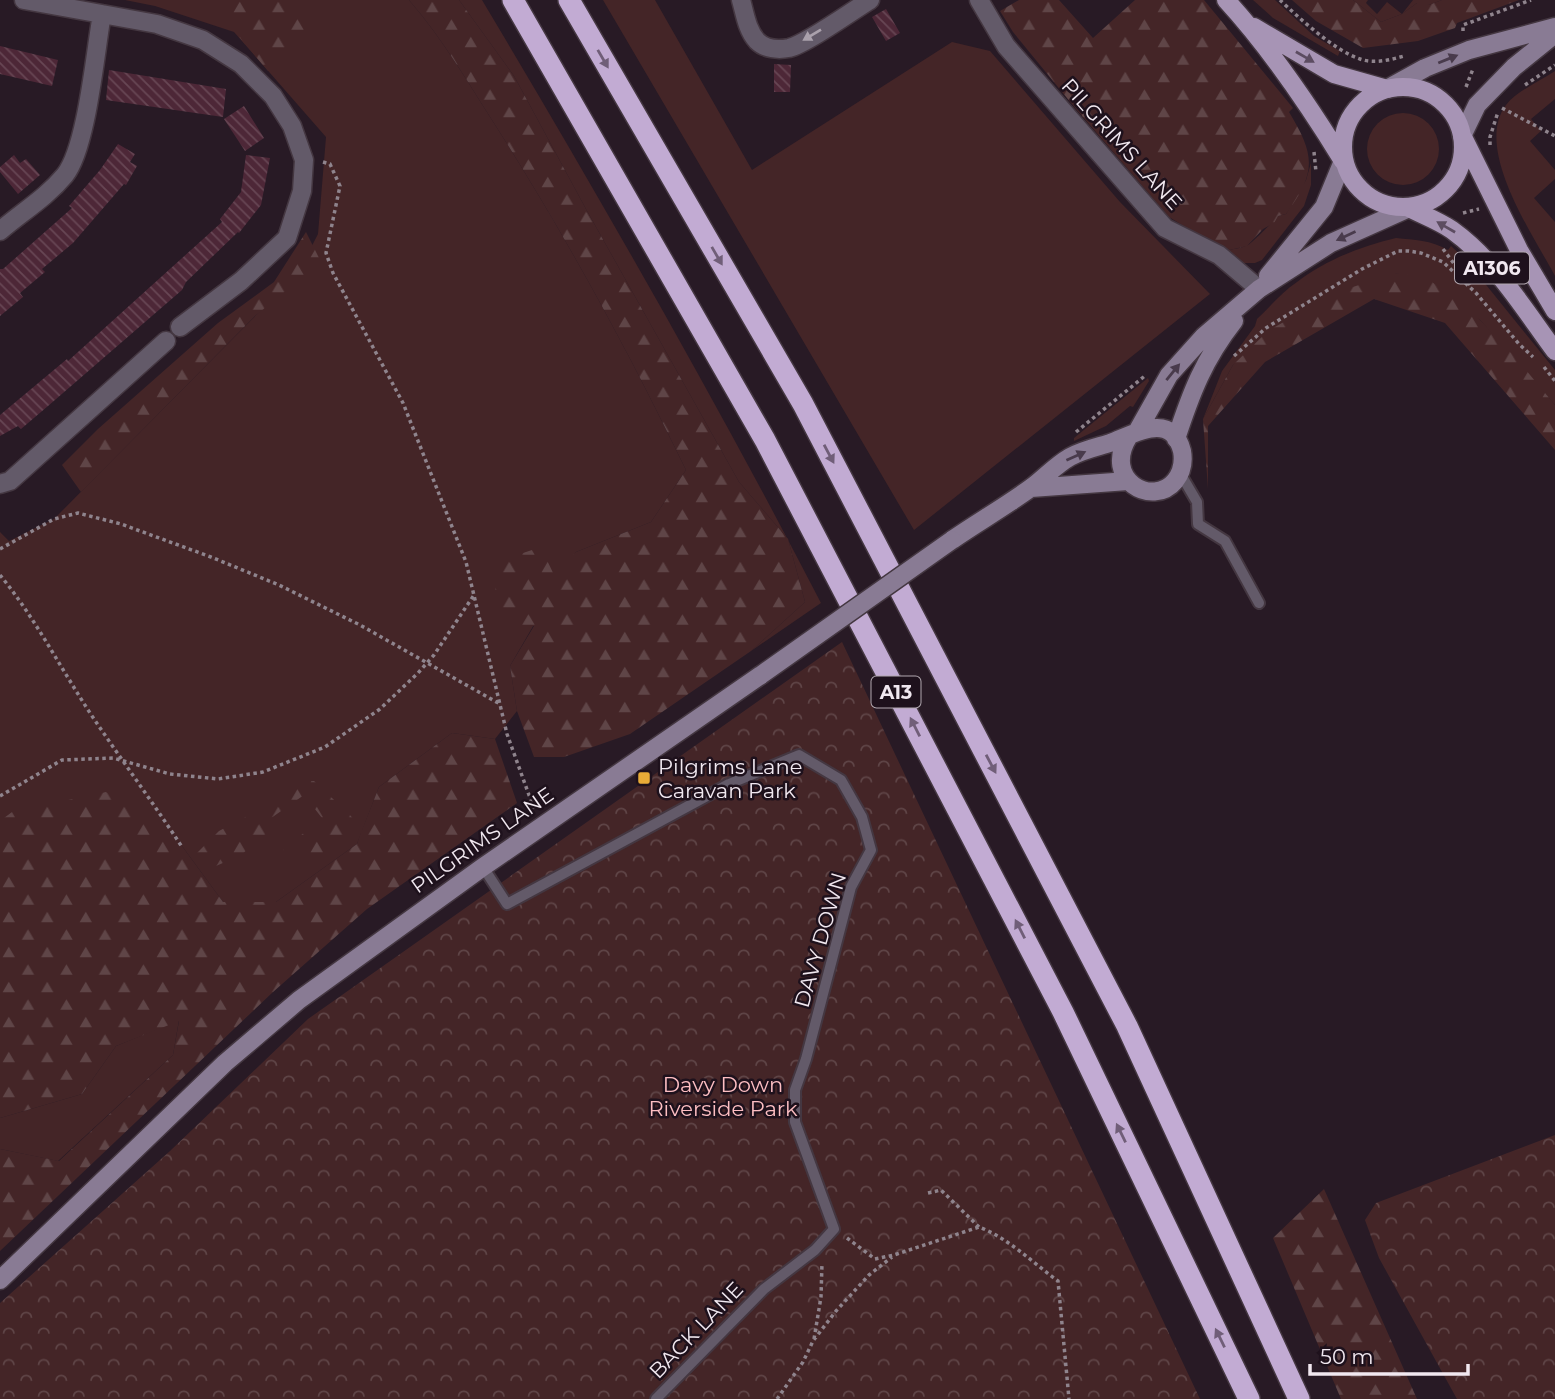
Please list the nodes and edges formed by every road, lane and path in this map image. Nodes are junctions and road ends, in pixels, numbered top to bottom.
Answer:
1 (24, 0) edge
2 (513, 0) edge
3 (569, 0) edge
4 (741, 0) edge
5 (870, 0) edge
6 (979, 0) edge
7 (1226, 0) edge
8 (1531, 0) edge
9 (1282, 1) edge
10 (102, 14) junction
11 (1246, 22) junction
12 (1555, 27) edge
13 (1555, 34) edge
14 (1456, 38) dead end
15 (1409, 54) dead end
16 (1555, 65) edge
17 (1523, 87) dead end
18 (1387, 89) junction
19 (1506, 100) dead end
20 (1500, 107) junction
21 (1493, 123) dead end
22 (1462, 136) junction
23 (1555, 136) edge
24 (1312, 144) dead end
25 (304, 160) junction
26 (1343, 161) junction
27 (1315, 178) dead end
28 (1409, 208) junction
29 (1481, 208) dead end
30 (1459, 214) dead end
31 (1, 229) edge
32 (1440, 245) dead end
33 (1259, 289) junction
34 (1476, 293) junction
35 (1555, 311) edge
36 (180, 327) dead end
37 (166, 341) dead end
38 (1555, 351) edge
39 (1535, 358) dead end
40 (1227, 363) dead end
41 (1543, 366) dead end
42 (1150, 372) dead end
43 (1555, 382) edge
44 (1075, 433) dead end
45 (1133, 433) junction
46 (1176, 439) junction
47 (1180, 473) junction
48 (1128, 481) junction
49 (0, 484) edge
50 (1030, 488) junction
51 (0, 549) edge
52 (0, 575) edge
53 (474, 595) junction
54 (1259, 603) dead end
55 (427, 663) junction
56 (500, 704) junction
57 (0, 796) edge
58 (535, 810) dead end
59 (182, 847) dead end
60 (483, 867) junction
61 (928, 1194) dead end
62 (979, 1227) junction
63 (834, 1229) junction
64 (815, 1250) junction
65 (894, 1255) junction
66 (0, 1280) edge
67 (813, 1341) junction
68 (656, 1399) edge
69 (777, 1399) edge
70 (1069, 1399) edge
71 (1250, 1399) edge
72 (1299, 1399) edge

1 - 10 street
71 -> 2 highway, A13
3 -> 72 highway, A13
5 -> 4 street
6 - 33 street, PILGRIMS LANE
7 - 11 main road
8 - 14 path
9 - 15 path
10 - 25 street
10 - 31 street
11 -> 18 main road
11 - 26 main road
18 -> 12 main road
13 - 22 main road
16 - 17 path
18 - 22 main road
18 - 26 main road
19 - 20 path
20 - 21 path
20 - 23 path
22 - 28 main road
22 - 35 main road, A1306
24 - 27 path
25 - 36 street
25 - 53 path
26 - 28 main road
26 - 33 main road
28 -> 33 main road
38 -> 28 main road, A1306
29 - 30 path
32 - 34 path
45 -> 33 main road
33 - 46 main road
34 - 39 path
34 - 40 path
37 - 49 street
41 - 43 path
42 - 44 path
45 - 46 main road, PILGRIMS LANE
45 - 48 main road
50 -> 45 main road, PILGRIMS LANE
46 - 47 main road
47 - 48 main road, PILGRIMS LANE
47 - 54 lane
48 - 50 main road, PILGRIMS LANE
50 - 60 main road, PILGRIMS LANE, bridge
51 - 55 path
52 - 59 path
53 - 55 path
53 - 56 path
55 - 56 path
55 - 57 path
56 - 58 path
60 - 63 lane, DAVY DOWN
60 - 66 main road, PILGRIMS LANE
61 - 62 path
62 - 65 path
62 - 70 path
63 - 64 lane
63 - 65 path
64 - 67 path
64 - 68 lane, BACK LANE
65 - 67 path
67 - 69 path

